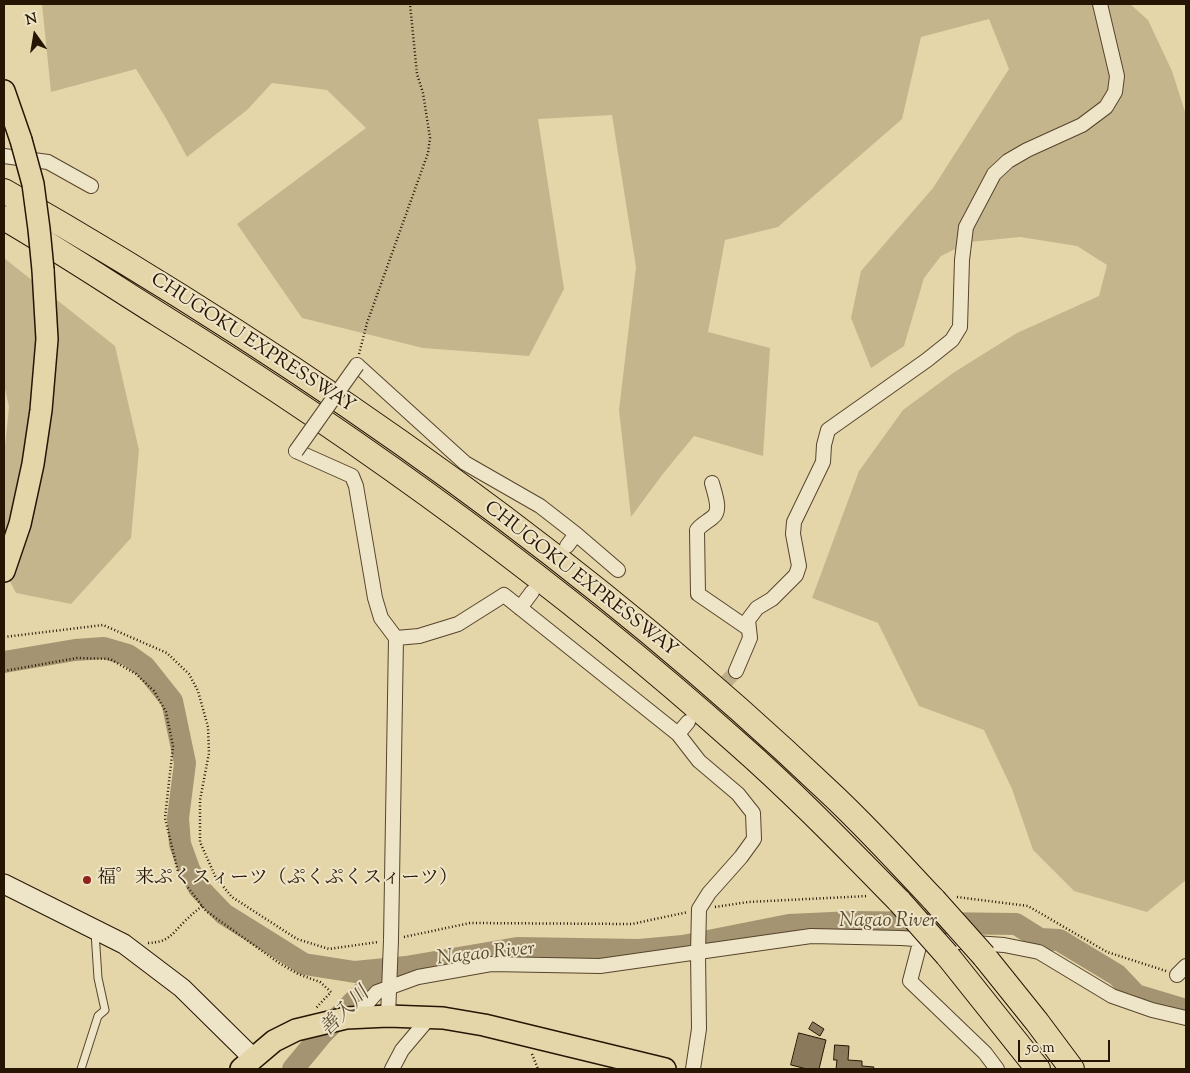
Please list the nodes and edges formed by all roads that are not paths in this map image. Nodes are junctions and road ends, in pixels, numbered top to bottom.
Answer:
1 (1100, 4) edge
2 (4, 91) edge
3 (4, 156) edge
4 (91, 186) dead end
5 (4, 191) edge
6 (4, 218) edge
7 (712, 483) dead end
8 (576, 534) junction
9 (567, 546) dead end
10 (618, 570) dead end
11 (4, 571) edge
12 (532, 592) dead end
13 (520, 608) junction
14 (749, 629) junction
15 (396, 638) junction
16 (736, 671) tunnel mouth
17 (688, 722) tunnel mouth
18 (678, 734) junction
19 (4, 884) edge
20 (95, 930) junction
21 (921, 939) junction
22 (698, 952) junction
23 (389, 987) junction
24 (388, 1016) junction
25 (350, 1018) junction
26 (429, 1018) junction
27 (1186, 1018) edge
28 (253, 1065) edge
29 (81, 1069) edge
30 (392, 1069) edge
31 (665, 1069) edge
32 (693, 1069) edge
33 (997, 1069) edge
34 (1038, 1069) edge
35 (1072, 1069) edge

1 - 14 street
2 - 11 main road, bridge
3 - 4 street
5 - 35 highway, CHUGOKU EXPRESSWAY, bridge
6 - 34 highway, CHUGOKU EXPRESSWAY, bridge
7 - 14 street
8 - 9 street
8 - 10 street
8 - 15 street, bridge
12 - 13 street
13 - 15 street
13 - 18 street
14 - 16 street
15 - 23 street
17 - 18 street
18 - 22 street
19 - 20 street
20 - 28 street
20 - 29 lane
21 - 22 street
21 - 27 street
21 - 33 street
22 - 23 street
22 - 32 street
23 - 24 street
23 - 25 street
24 - 25 main road
24 - 26 main road
25 - 28 main road
26 - 30 street
26 - 31 main road

